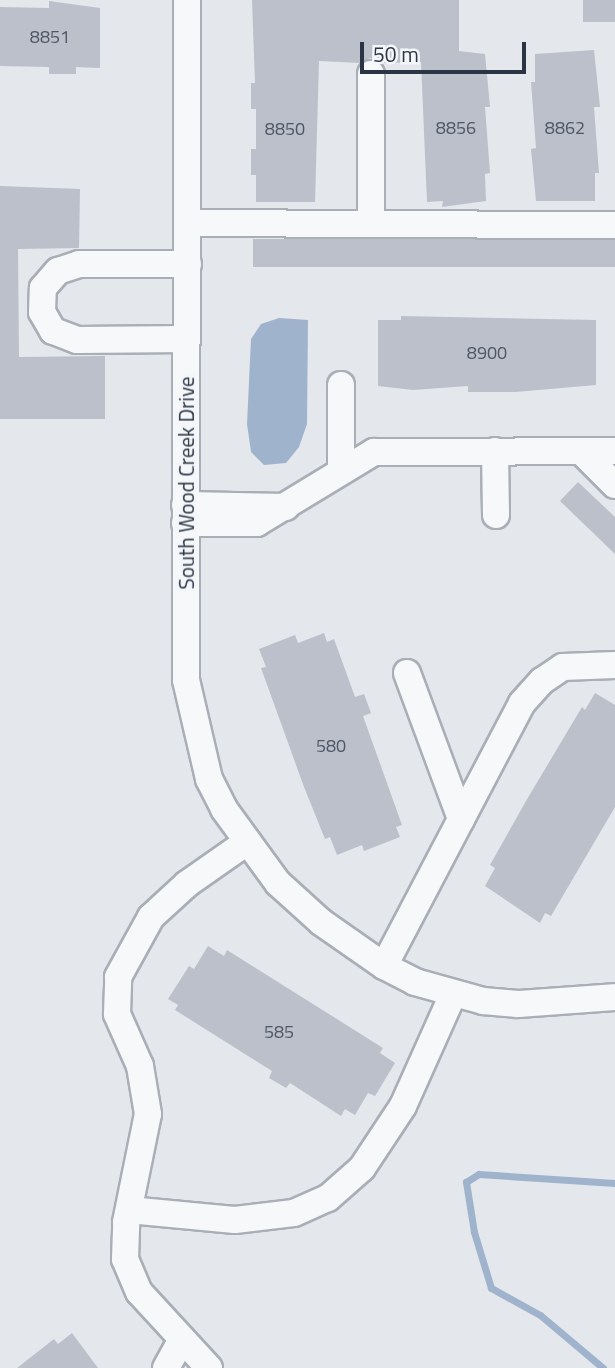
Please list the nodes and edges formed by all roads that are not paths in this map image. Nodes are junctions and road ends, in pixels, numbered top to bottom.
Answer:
1 (187, 0) edge
2 (371, 74) dead end
3 (189, 223) junction
4 (371, 224) junction
5 (615, 225) edge
6 (188, 264) junction
7 (187, 339) junction
8 (341, 385) dead end
9 (615, 450) edge
10 (495, 451) junction
11 (581, 451) junction
12 (341, 469) junction
13 (615, 485) edge
14 (185, 514) junction
15 (496, 515) dead end
16 (615, 665) edge
17 (407, 673) dead end
18 (461, 819) junction
19 (247, 842) junction
20 (384, 966) junction
21 (453, 994) junction
22 (615, 997) edge
23 (129, 1210) junction
24 (182, 1339) junction
25 (166, 1368) edge
26 (209, 1368) edge

1 - 3 street, South Wood Creek Drive
2 - 4 street
3 - 4 street
3 - 6 street, South Wood Creek Drive
4 - 5 street
6 - 7 street, South Wood Creek Drive
6 - 7 street
7 - 14 street, South Wood Creek Drive
8 - 12 street
9 - 11 street
10 - 11 street
10 - 12 street
10 - 15 street
11 - 13 street
12 - 14 street
14 - 19 street, South Wood Creek Drive
16 - 18 street
17 - 18 street
18 - 20 street
19 - 20 street, South Wood Creek Drive
19 - 23 street
20 - 21 street, South Wood Creek Drive
21 - 22 street, South Wood Creek Drive
21 - 23 street
23 - 24 street
24 - 25 street
24 - 26 street

